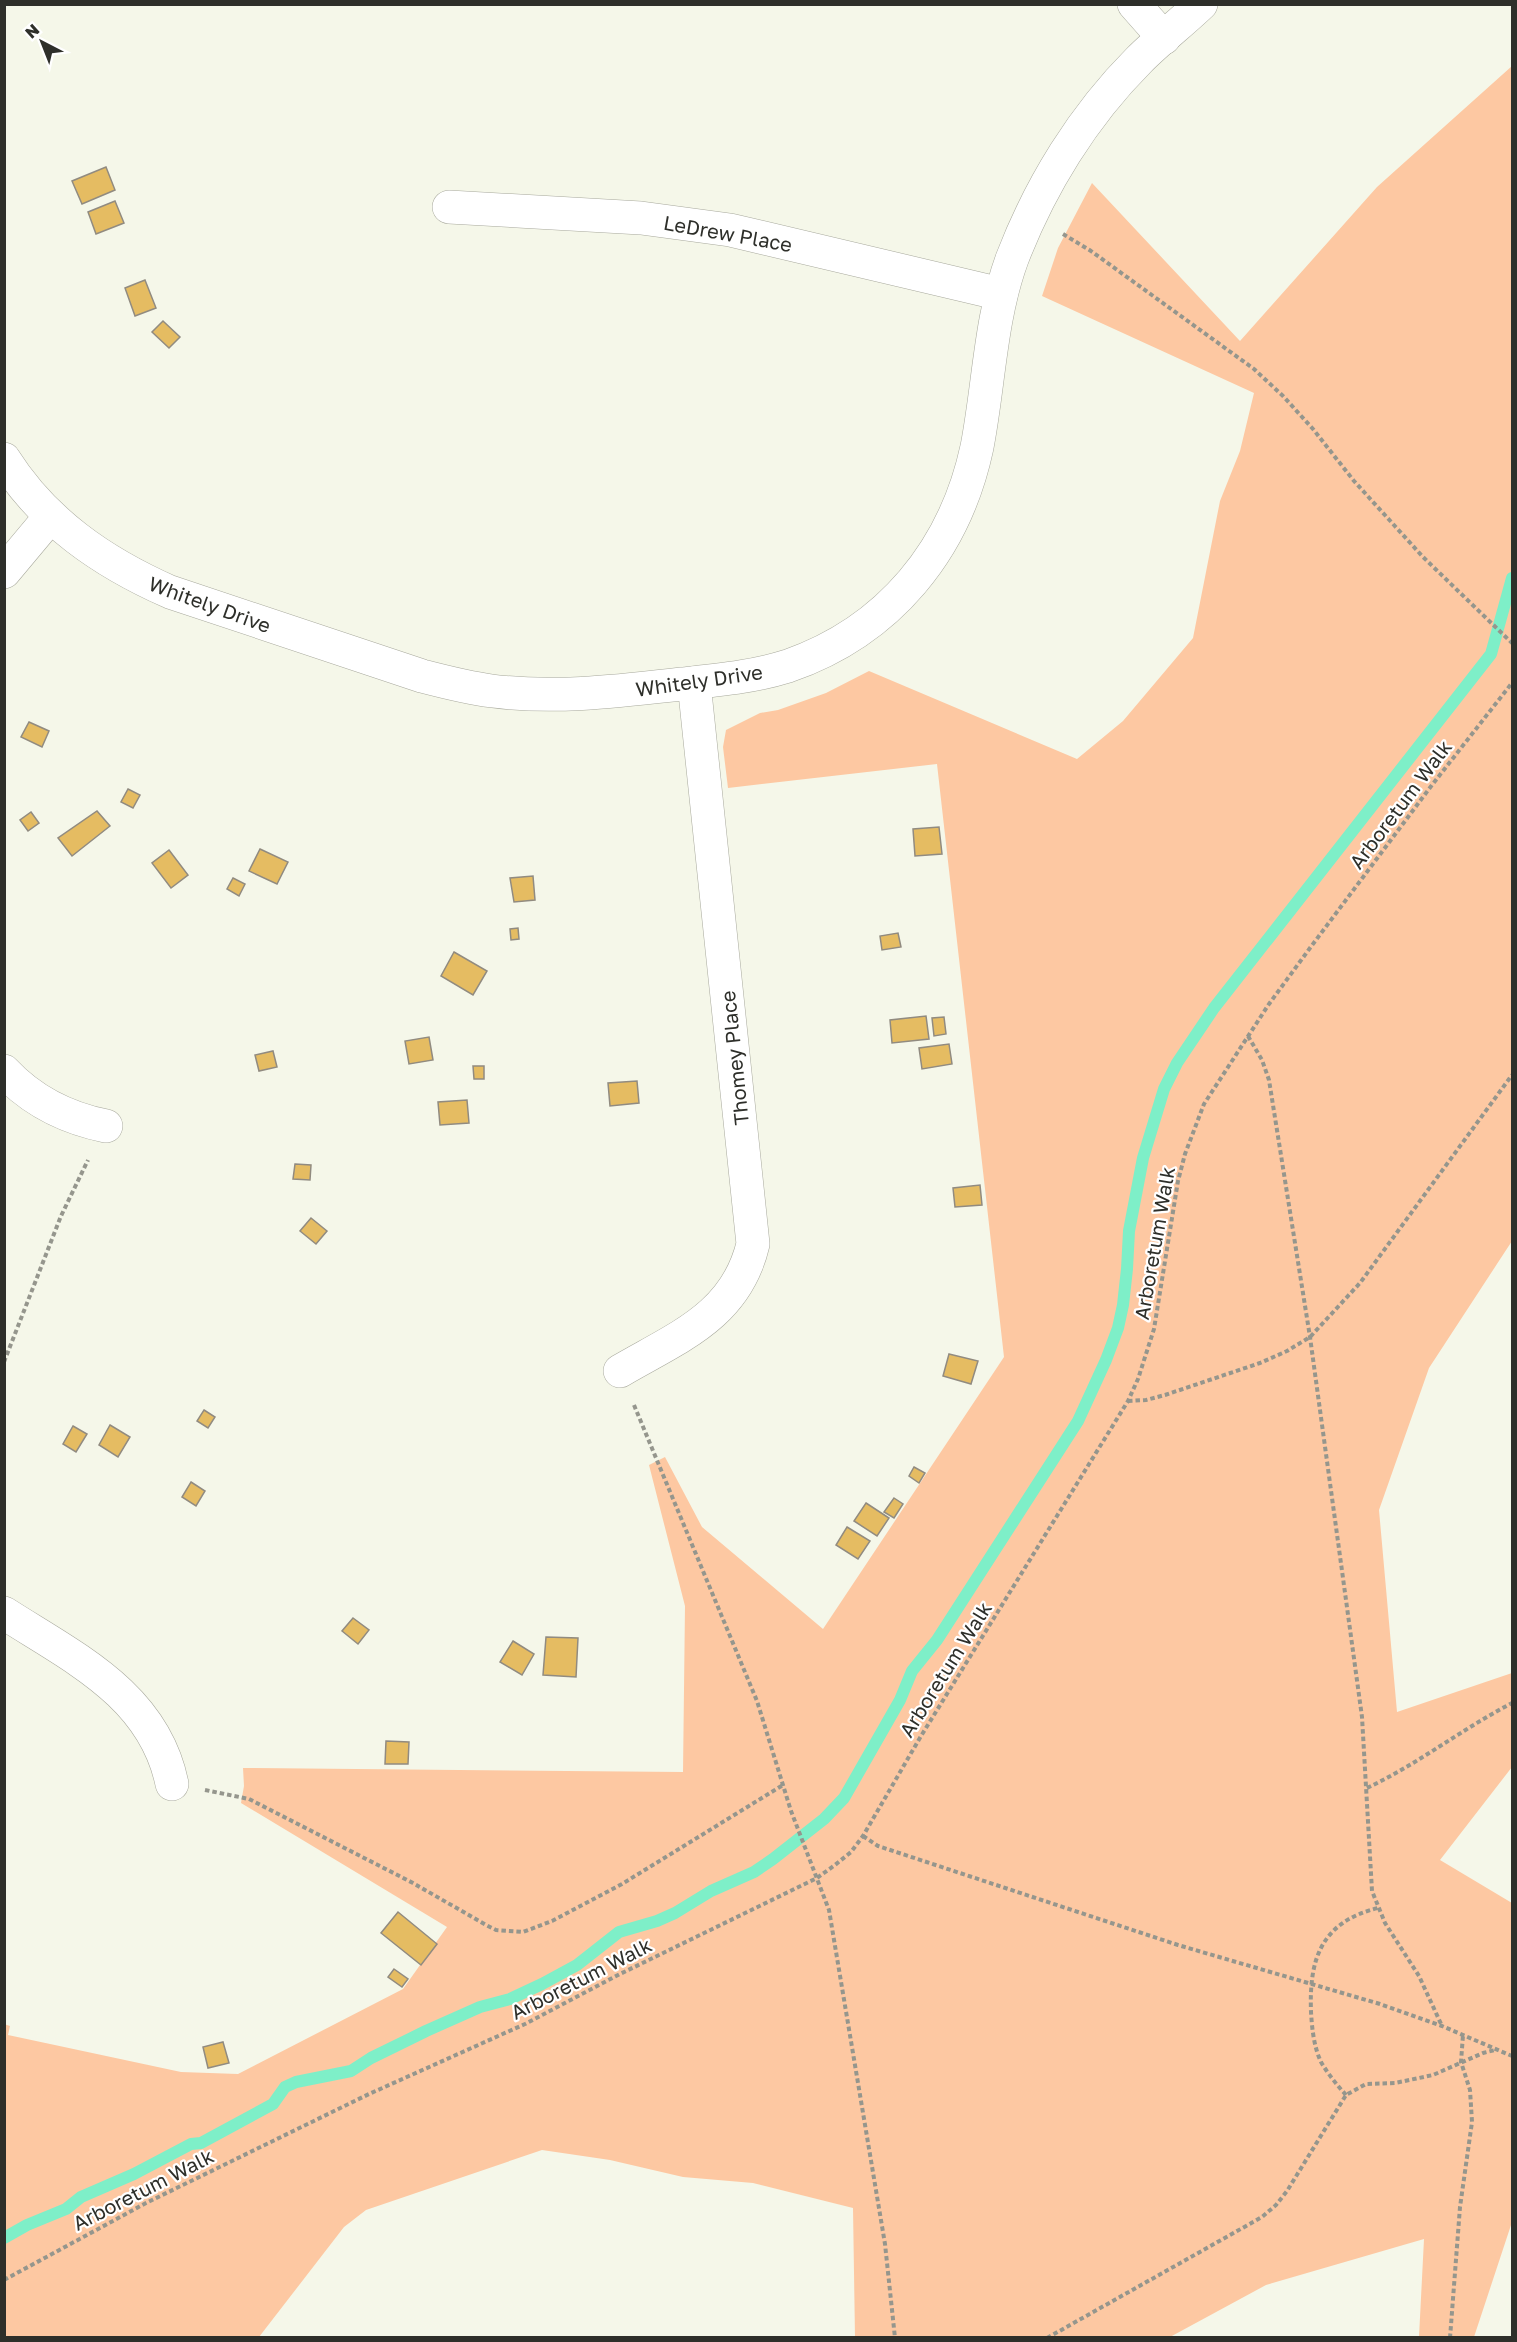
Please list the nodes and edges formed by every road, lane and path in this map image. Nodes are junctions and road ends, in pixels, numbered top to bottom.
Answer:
1 (1134, 4) edge
2 (1201, 4) edge
3 (1164, 38) junction
4 (449, 207) dead end
5 (1059, 231) dead end
6 (1001, 294) junction
7 (4, 459) edge
8 (50, 517) junction
9 (4, 572) edge
10 (1512, 643) edge
11 (694, 683) junction
12 (1512, 683) edge
13 (1248, 1036) junction
14 (4, 1071) edge
15 (1512, 1075) edge
16 (106, 1126) joint
17 (1310, 1337) junction
18 (4, 1362) edge
19 (620, 1371) joint
20 (1128, 1401) junction
21 (4, 1613) edge
22 (1512, 1703) edge
23 (172, 1784) joint
24 (783, 1785) junction
25 (1367, 1788) junction
26 (863, 1836) junction
27 (817, 1878) junction
28 (1378, 1908) junction
29 (1310, 1983) junction
30 (1442, 2026) junction
31 (1463, 2035) junction
32 (1496, 2050) junction
33 (1512, 2056) edge
34 (1461, 2062) junction
35 (1346, 2095) junction
36 (4, 2280) edge
37 (895, 2337) edge
38 (1047, 2337) edge
39 (1450, 2337) edge

1 - 3 street
2 - 3 street, Whitely Drive
3 - 6 street, Whitely Drive
4 - 6 street, LeDrew Place
5 - 10 path
6 - 11 street, Whitely Drive
7 - 8 street, Whitely Drive
8 - 9 street
8 - 11 street, Whitely Drive
11 - 19 street, Thomey Place
12 - 13 path, Arboretum Walk
13 - 17 path
13 - 20 path, Arboretum Walk
14 - 16 street
15 - 17 path
16 - 18 path
17 - 20 path
17 - 25 path
19 - 24 path
20 - 26 path, Arboretum Walk
21 - 23 street
22 - 25 path
23 - 24 path
24 - 27 path
25 - 28 path
26 - 27 path, Arboretum Walk
26 - 29 path
27 - 36 path, Arboretum Walk
27 - 37 path
28 - 29 path
28 - 30 path
29 - 30 path
29 - 35 path
30 - 31 path
31 - 32 path
31 - 34 path
32 - 33 path
32 - 34 path
34 - 35 path
34 - 39 path
35 - 38 path

